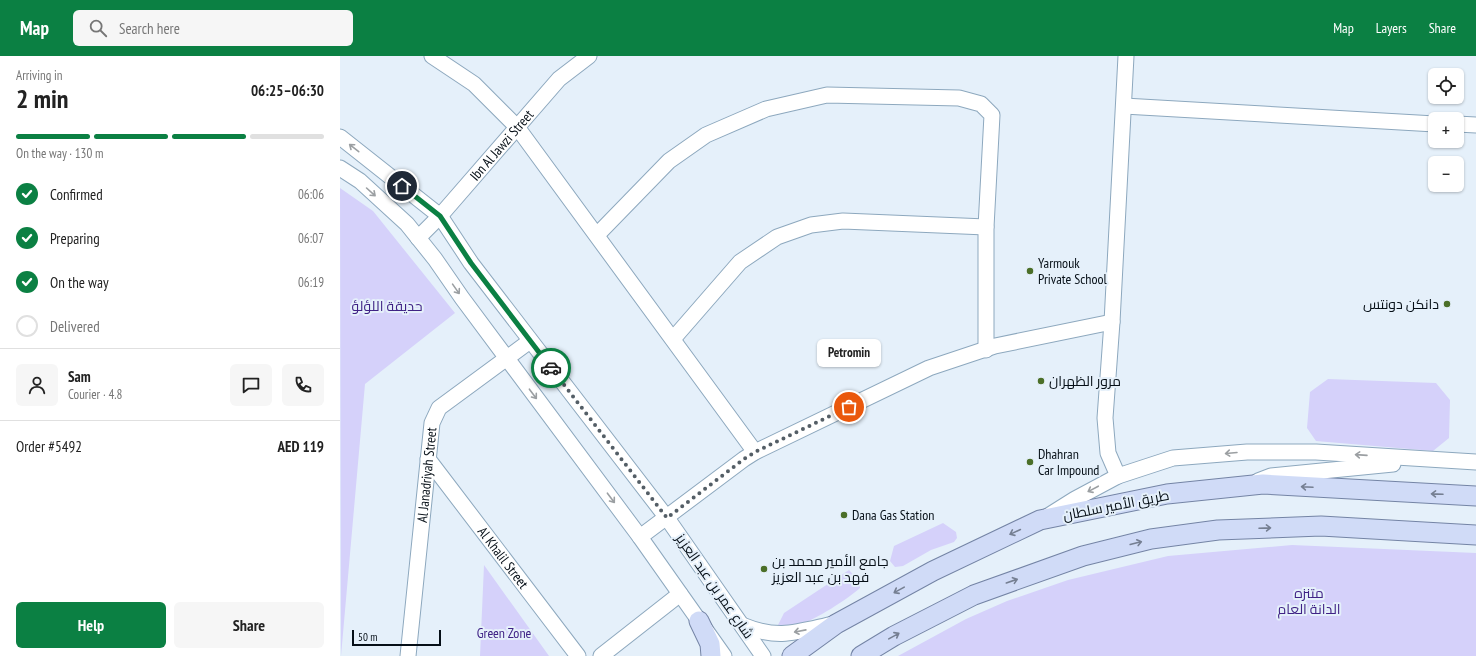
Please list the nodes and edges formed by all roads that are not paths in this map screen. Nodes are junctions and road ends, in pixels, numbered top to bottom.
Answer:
1 (432, 56) edge
2 (589, 56) edge
3 (1126, 56) edge
4 (1124, 106) junction
5 (1428, 124) edge
6 (1464, 124) edge
7 (1476, 125) edge
8 (517, 127) junction
9 (340, 137) edge
10 (340, 168) edge
11 (440, 216) junction
12 (986, 227) junction
13 (596, 235) junction
14 (418, 238) junction
15 (1112, 322) junction
16 (673, 339) junction
17 (530, 341) junction
18 (986, 350) junction
19 (507, 358) junction
20 (755, 452) junction
21 (428, 459) junction
22 (1438, 460) junction
23 (1476, 462) edge
24 (1118, 476) junction
25 (1244, 486) junction
26 (1476, 496) edge
27 (667, 518) junction
28 (1040, 520) junction
29 (1476, 535) edge
30 (640, 537) junction
31 (680, 594) junction
32 (699, 621) junction
33 (838, 623) junction
34 (742, 625) junction
35 (408, 656) edge
36 (578, 656) edge
37 (601, 656) edge
38 (711, 656) edge
39 (724, 656) edge
40 (763, 656) edge
41 (792, 656) edge
42 (861, 656) edge

1 - 8 street
2 - 8 street, Ibn Al Jawzi Street
3 - 4 street
4 - 5 street
4 - 15 street
6 - 7 street
8 - 11 street, Ibn Al Jawzi Street
8 - 13 street
11 -> 9 street, شارع عمر بن عبد العزيز
10 -> 14 street
11 - 14 street, Ibn Al Jawzi Street
11 - 17 street, شارع عمر بن عبد العزيز
12 - 13 street
12 - 16 street
12 - 18 street
13 - 16 street
14 -> 19 street
15 - 18 street
15 - 24 street
16 - 20 street
17 - 19 street, Al Janadriyah Street
17 - 27 street, شارع عمر بن عبد العزيز
18 - 20 street
19 - 21 street, Al Janadriyah Street
19 -> 30 street
20 - 27 street
21 - 35 street, Al Janadriyah Street
21 - 36 street, Al Khalil Street
22 - 23 street
22 -> 24 street
22 - 25 street
24 -> 28 street
26 -> 25 main road, طريق الأمير سلطان
25 - 28 main road, طريق الأمير سلطان
27 - 30 street
27 - 34 street, شارع عمر بن عبد العزيز
28 -> 33 main road, طريق الأمير سلطان
42 -> 29 main road
30 - 31 street
31 - 32 street
31 - 37 street
32 - 38 main road
32 - 39 street
33 -> 34 street
33 - 41 main road, طريق الأمير سلطان
34 - 40 street, شارع عمر بن عبد العزيز

